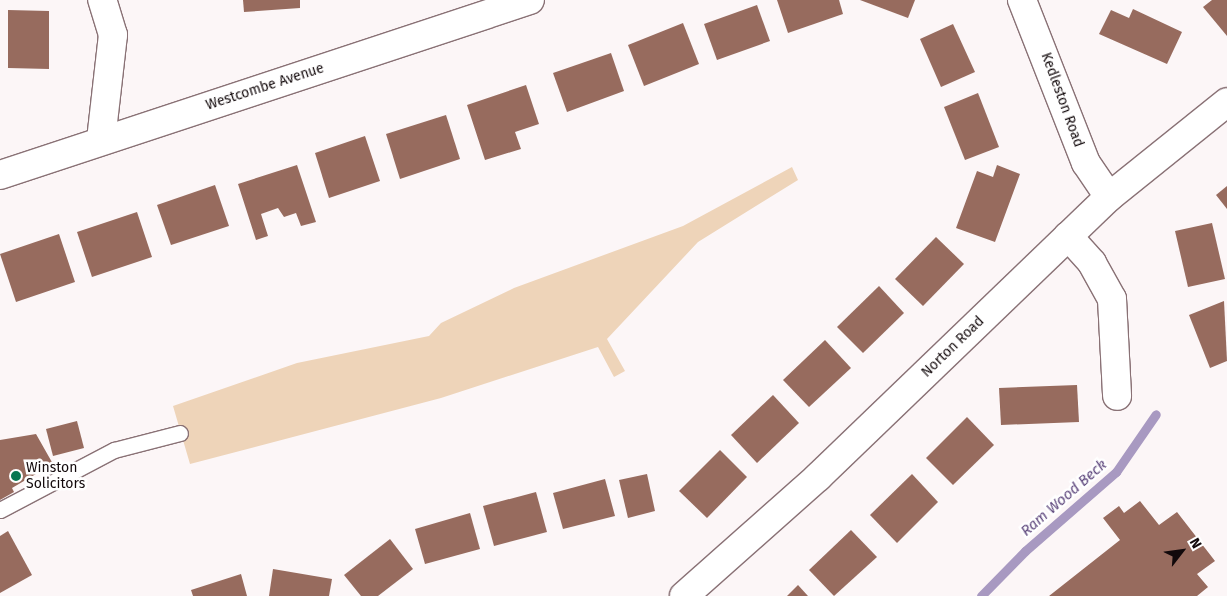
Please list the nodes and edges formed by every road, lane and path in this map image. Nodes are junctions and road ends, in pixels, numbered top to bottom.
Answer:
1 (102, 0) edge
2 (530, 0) edge
3 (1022, 0) edge
4 (1227, 102) edge
5 (101, 140) junction
6 (0, 175) edge
7 (1109, 197) junction
8 (1068, 236) junction
9 (1117, 396) dead end
10 (180, 433) dead end
11 (0, 510) edge
12 (689, 595) edge

1 - 5 street
2 - 5 street, Westcombe Avenue
3 - 7 street, Kedleston Road
4 - 7 street, Norton Road
5 - 6 street, Westcombe Avenue
7 - 8 street, Norton Road
8 - 9 street
8 - 12 street, Norton Road
10 - 11 lane

